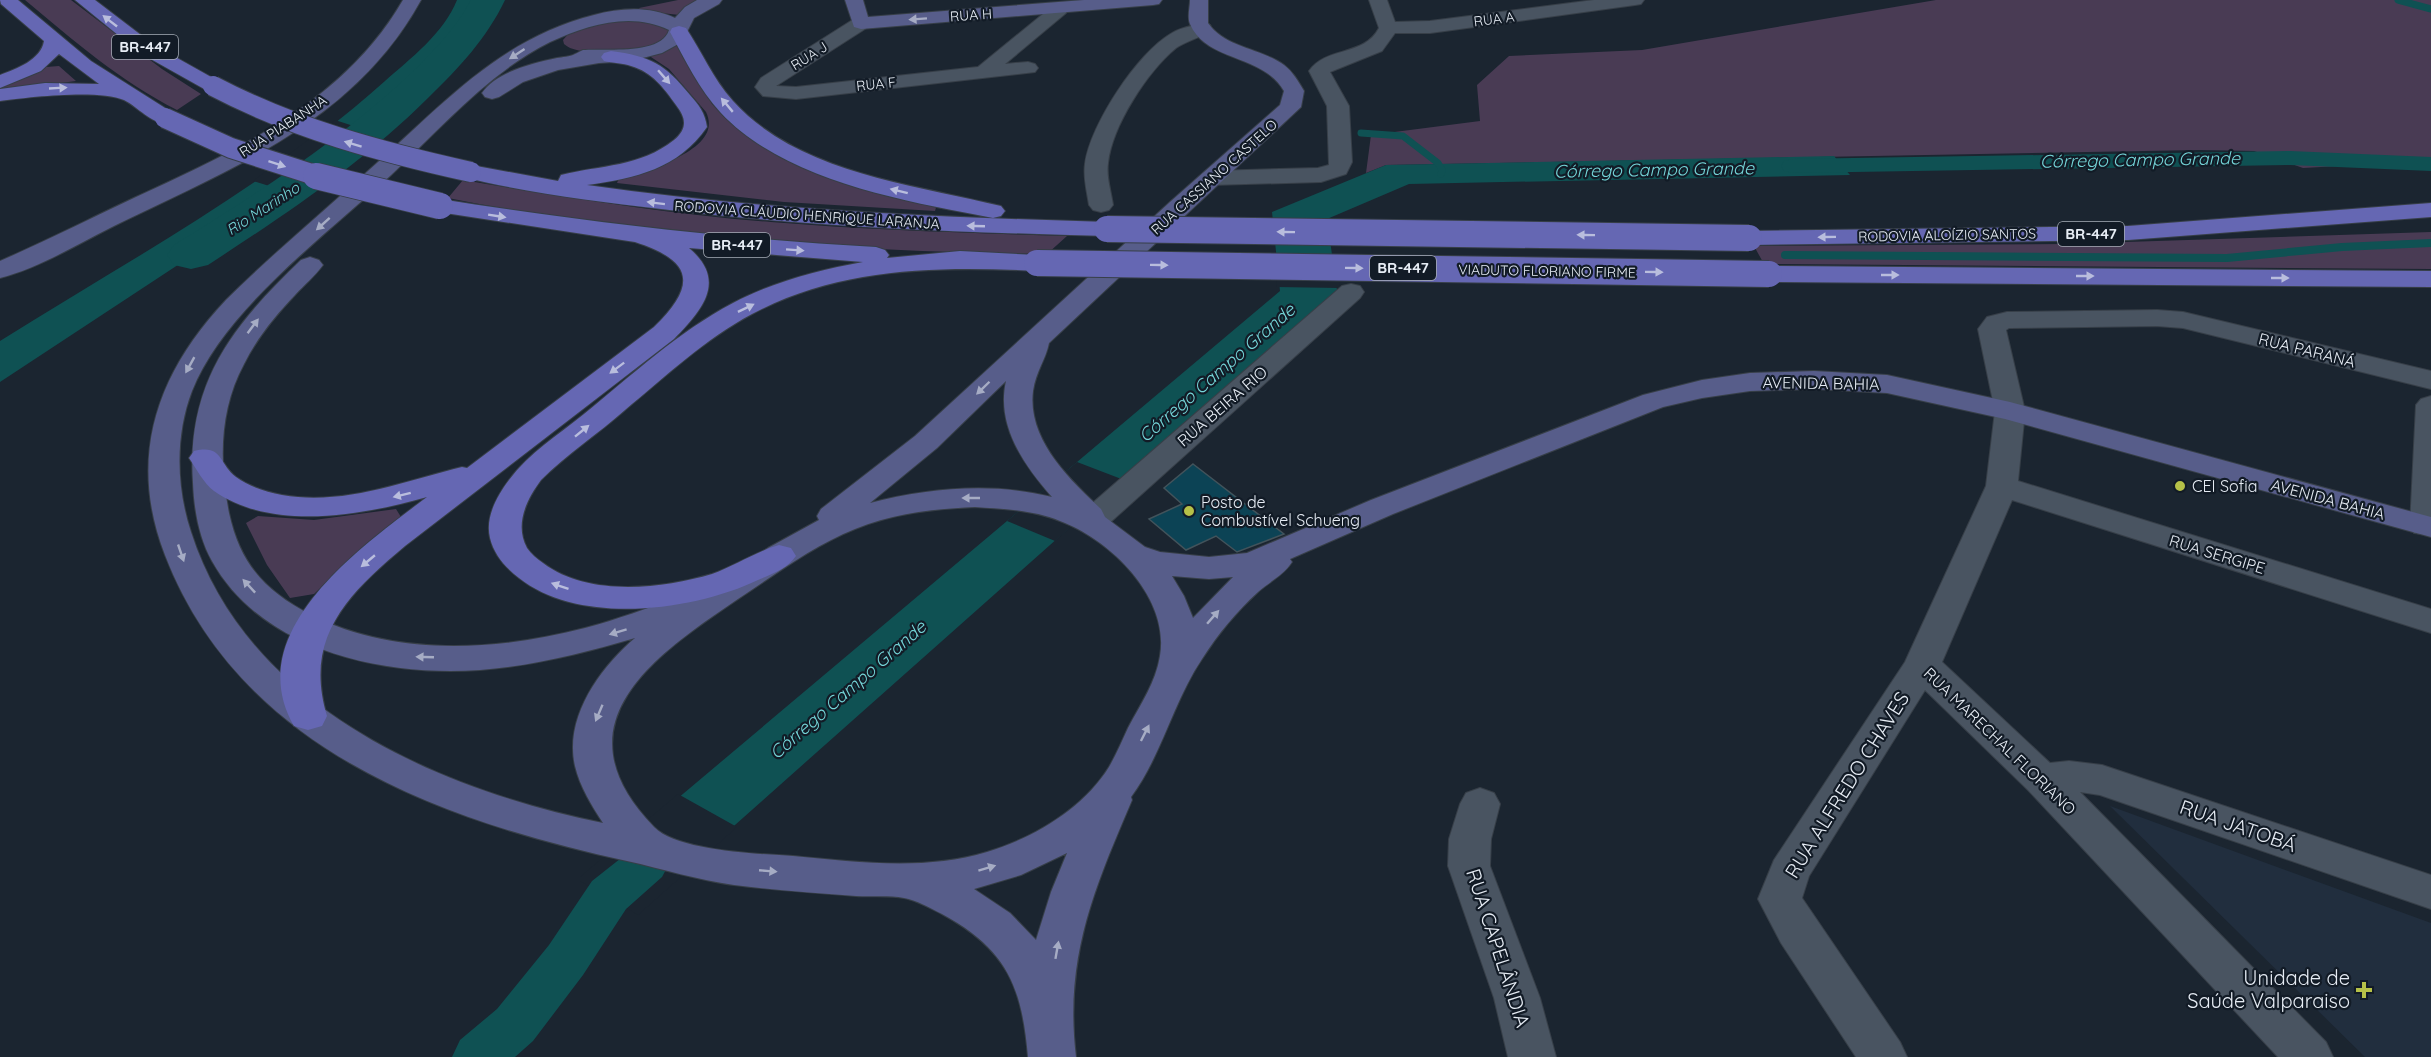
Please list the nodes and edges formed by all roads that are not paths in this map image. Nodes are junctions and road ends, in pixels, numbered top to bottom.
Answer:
1 (7, 0) edge
2 (84, 0) edge
3 (412, 0) edge
4 (667, 0) edge
5 (713, 0) edge
6 (854, 0) edge
7 (1153, 0) edge
8 (1199, 0) edge
9 (1378, 0) edge
10 (1635, 0) edge
11 (1060, 9) junction
12 (861, 23) junction
13 (574, 25) junction
14 (1388, 28) junction
15 (1203, 29) junction
16 (679, 30) junction
17 (54, 40) junction
18 (604, 57) junction
19 (1028, 68) dead end
20 (983, 74) junction
21 (0, 82) edge
22 (770, 92) joint
23 (125, 94) junction
24 (0, 95) edge
25 (1211, 178) junction
26 (513, 181) junction
27 (2431, 210) edge
28 (123, 213) junction
29 (1104, 217) junction
30 (2431, 226) edge
31 (1078, 227) junction
32 (2128, 233) junction
33 (636, 234) junction
34 (0, 257) edge
35 (983, 260) junction
36 (1037, 263) joint
37 (0, 270) edge
38 (2431, 279) edge
39 (1351, 292) dead end
40 (2182, 321) joint
41 (1042, 335) junction
42 (2431, 380) edge
43 (2431, 405) edge
44 (2010, 411) junction
45 (205, 458) junction
46 (496, 460) junction
47 (2002, 486) junction
48 (1090, 520) junction
49 (2428, 527) edge
50 (1327, 532) junction
51 (1134, 555) junction
52 (778, 556) junction
53 (731, 588) junction
54 (2431, 621) edge
55 (311, 630) junction
56 (1179, 664) junction
57 (1922, 665) junction
58 (308, 716) junction
59 (2042, 779) junction
60 (1119, 785) junction
61 (1480, 804) dead end
62 (630, 840) junction
63 (909, 883) junction
64 (2431, 892) edge
65 (1051, 1043) edge
66 (1532, 1057) edge
67 (1883, 1057) edge
68 (2309, 1057) edge

1 - 17 main road, RODOVIA CLÁUDIO HENRIQUE LARANJA / BR-447
26 -> 2 main road, RODOVIA CLÁUDIO HENRIQUE LARANJA / BR-447, bridge
3 - 28 main road, RUA PIABANHA
4 - 13 main road
5 - 16 main road
6 - 12 main road
7 - 11 main road, RUA H
8 - 15 main road
9 - 14 street
10 - 14 street, RUA A
11 -> 12 main road, RUA H
11 - 20 street
12 - 22 street, RUA J
13 - 16 main road
13 - 18 main road
13 -> 58 main road
14 - 25 street
15 - 25 main road, RUA CASSIANO CASTELO
15 - 29 street
16 - 18 main road
31 -> 16 main road
17 - 21 main road
17 - 23 main road, RODOVIA CLÁUDIO HENRIQUE LARANJA / BR-447
18 -> 26 main road
45 -> 18 main road
19 - 20 street, RUA F
20 - 22 street, RUA F
24 -> 23 main road
23 -> 33 main road, RODOVIA CLÁUDIO HENRIQUE LARANJA / BR-447, bridge
25 - 41 main road, RUA CASSIANO CASTELO
31 -> 26 main road, RODOVIA CLÁUDIO HENRIQUE LARANJA / BR-447
27 - 32 main road, RODOVIA ALOÍZIO SANTOS / BR-447
28 - 34 main road, RUA PIABANHA
28 - 37 main road, RUA PIABANHA
29 - 31 main road, RODOVIA CLÁUDIO HENRIQUE LARANJA / BR-447
32 -> 29 main road, RODOVIA ALOÍZIO SANTOS / BR-447, bridge
30 - 32 main road
33 -> 35 main road, RODOVIA CLÁUDIO HENRIQUE LARANJA / BR-447
33 -> 46 main road
35 - 36 main road, RODOVIA CLÁUDIO HENRIQUE LARANJA / BR-447
52 -> 35 main road
36 -> 38 main road, VIADUTO FLORIANO FIRME / BR-447, bridge
39 - 48 street, RUA BEIRA RIO
40 - 42 street, RUA PARANÁ
40 - 44 street, RUA MARECHAL FLORIANO
41 - 48 main road, RUA CASSIANO CASTELO
41 -> 52 main road, RUA CASSIANO CASTELO
43 - 49 street
44 - 47 street, RUA MARECHAL FLORIANO
44 - 49 main road, AVENIDA BAHIA
44 - 50 main road, AVENIDA BAHIA
46 -> 45 main road
55 -> 45 main road
46 -> 55 main road
47 - 54 street, RUA SERGIPE
47 - 57 street, RUA MARECHAL FLORIANO
48 - 51 main road, RUA CASSIANO CASTELO
48 -> 52 main road
50 - 51 main road, AVENIDA BAHIA
56 -> 50 main road, AVENIDA BAHIA
51 - 56 main road
52 - 53 main road
53 -> 55 main road
53 -> 62 main road
55 - 58 main road
60 -> 56 main road, AVENIDA BAHIA
57 - 59 street, RUA MARECHAL FLORIANO
57 - 67 street, RUA ALFREDO CHAVES
58 - 62 main road
59 - 64 street, RUA JATOBÁ
59 - 68 street, RUA MARECHAL FLORIANO
63 -> 60 main road
65 -> 60 main road, AVENIDA BAHIA
61 - 66 street, RUA CAPELÂNDIA
62 -> 63 main road
63 - 65 main road

